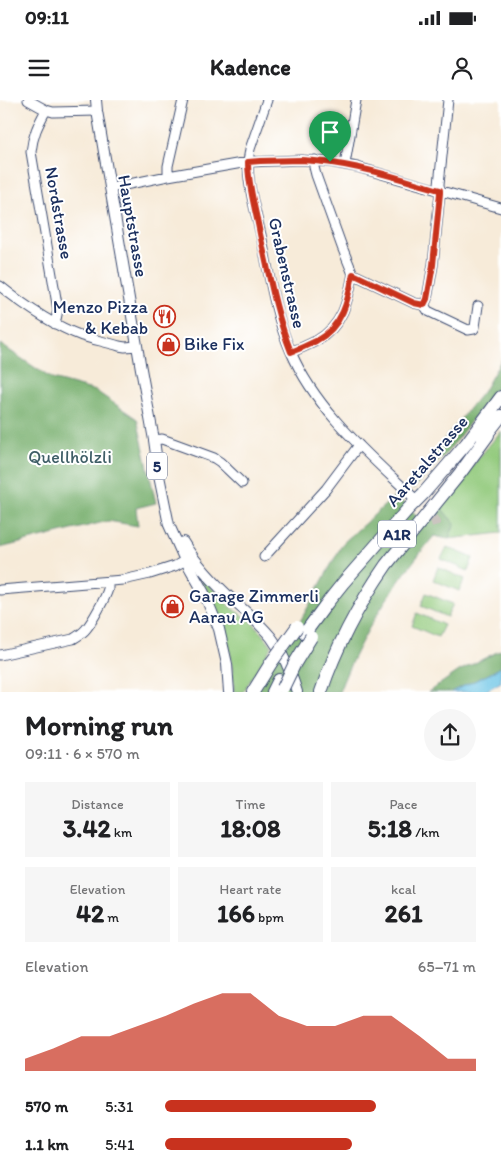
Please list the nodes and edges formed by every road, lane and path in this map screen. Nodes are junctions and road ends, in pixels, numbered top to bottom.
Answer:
1 (28, 100) edge
2 (96, 100) edge
3 (183, 100) edge
4 (267, 100) edge
5 (356, 100) edge
6 (448, 100) edge
7 (46, 110) junction
8 (96, 112) junction
9 (315, 160) junction
10 (248, 162) junction
11 (345, 164) junction
12 (168, 176) junction
13 (110, 188) junction
14 (440, 190) junction
15 (501, 208) edge
16 (353, 274) junction
17 (0, 286) edge
18 (424, 305) junction
19 (478, 306) dead end
20 (55, 324) junction
21 (137, 346) junction
22 (291, 352) junction
23 (501, 398) edge
24 (501, 416) edge
25 (488, 434) junction
26 (154, 440) junction
27 (359, 445) junction
28 (242, 483) dead end
29 (412, 496) tunnel mouth
30 (165, 505) junction
31 (188, 558) junction
32 (264, 558) dead end
33 (108, 581) junction
34 (0, 590) edge
35 (305, 632) junction
36 (0, 655) edge
37 (279, 688) edge
38 (229, 692) edge
39 (253, 692) edge
40 (297, 692) edge
41 (321, 692) edge

1 - 7 street
2 - 8 main road, Hauptstrasse
3 - 12 street
4 - 10 street
5 - 11 street
6 - 14 street
7 - 8 street
7 - 20 street, Nordstrasse
8 - 13 main road, Hauptstrasse
9 - 10 street
9 - 11 street
9 - 16 street
10 - 12 street
10 - 22 street, Grabenstrasse
11 - 14 street
12 - 13 street
13 - 21 main road, Hauptstrasse
14 - 15 street
14 - 18 street
16 - 18 street
16 - 22 street
17 - 20 street
18 - 19 street
20 - 21 street
21 - 26 main road, Hauptstrasse / 5
22 - 27 street, Grabenstrasse
23 - 35 highway, Aaretalstrasse / A1R
24 - 25 highway, Aaretalstrasse / A1R
25 - 35 highway, Aaretalstrasse / A1R
25 - 41 highway
26 - 28 street
26 - 30 main road, Hauptstrasse / 5
27 - 29 street, Grabenstrasse
27 - 32 street
30 - 31 main road, Hauptstrasse
30 - 31 main road, Hauptstrasse
31 - 33 street
31 - 38 main road, Hauptstrasse
31 - 40 main road, Hauptstrasse
33 - 34 street
33 - 36 street
35 - 37 highway, Aaretalstrasse / A1R, bridge
35 - 39 highway, bridge

